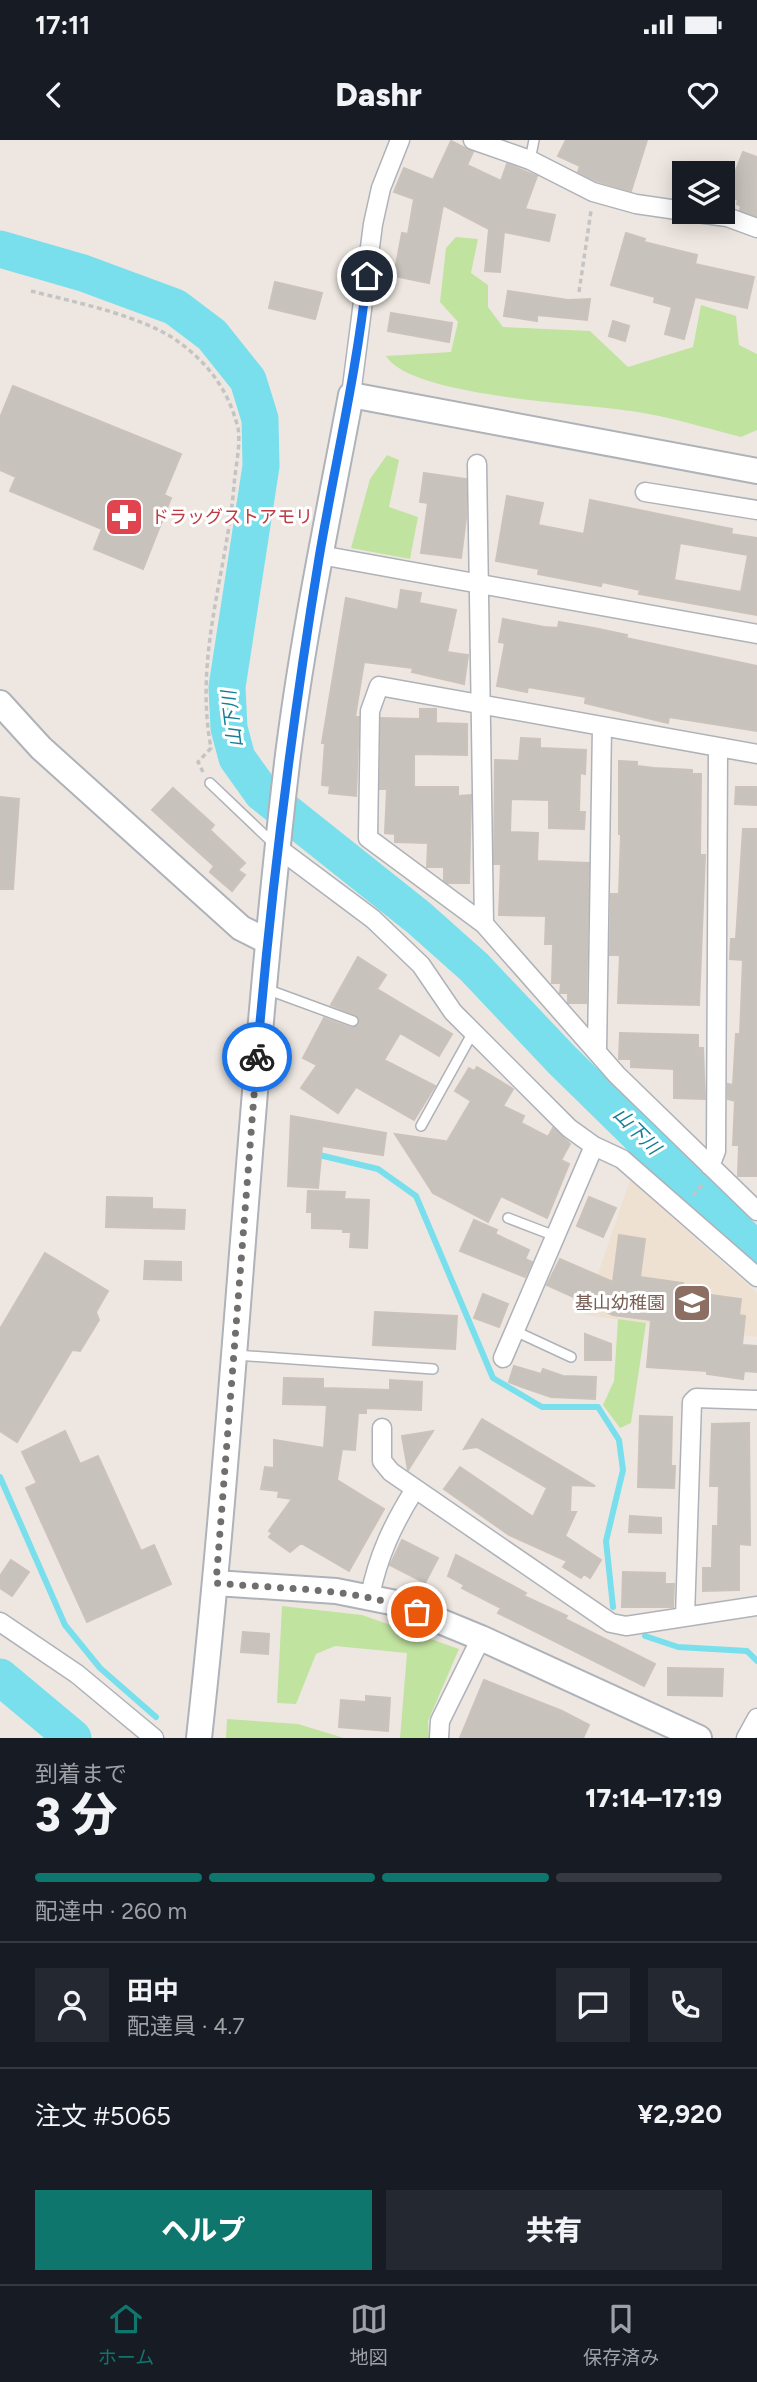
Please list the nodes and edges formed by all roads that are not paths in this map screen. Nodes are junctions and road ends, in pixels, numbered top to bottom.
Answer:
1 (400, 140) edge
2 (473, 140) edge
3 (534, 140) edge
4 (530, 160) junction
5 (672, 209) edge
6 (735, 220) edge
7 (757, 228) edge
8 (351, 395) junction
9 (477, 464) dead end
10 (757, 471) edge
11 (645, 492) dead end
12 (757, 510) edge
13 (320, 555) junction
14 (479, 585) junction
15 (757, 634) edge
16 (481, 702) junction
17 (0, 703) edge
18 (602, 726) junction
19 (718, 748) junction
20 (757, 754) edge
21 (210, 783) road end
22 (279, 841) junction
23 (484, 924) junction
24 (267, 941) junction
25 (263, 988) junction
26 (353, 1021) dead end
27 (472, 1034) junction
28 (597, 1052) junction
29 (421, 1126) dead end
30 (594, 1146) junction
31 (710, 1166) junction
32 (757, 1211) edge
33 (508, 1218) dead end
34 (557, 1237) junction
35 (757, 1277) edge
36 (515, 1331) junction
37 (234, 1355) junction
38 (571, 1357) dead end
39 (503, 1358) dead end
40 (433, 1369) dead end
41 (757, 1400) edge
42 (382, 1428) dead end
43 (415, 1489) junction
44 (216, 1583) junction
45 (370, 1596) junction
46 (757, 1606) edge
47 (685, 1617) junction
48 (0, 1622) edge
49 (481, 1637) junction
50 (757, 1718) edge
51 (154, 1738) edge
52 (199, 1738) edge
53 (439, 1738) edge
54 (699, 1738) edge
55 (746, 1738) edge

1 - 8 street
2 - 4 street
3 - 4 lane
4 - 5 street
6 - 7 street
8 - 10 street
8 - 13 street
9 - 14 street
11 - 12 street
13 - 14 street
13 - 22 street
14 - 15 street
14 - 16 street
16 - 18 street
16 - 23 street
16 - 23 street
17 - 24 street
18 - 19 street
18 - 28 street
19 - 20 street
19 - 31 street
21 - 22 lane
22 - 24 street
22 - 27 street
23 - 28 street
24 - 25 street
25 - 26 lane
25 - 37 street
27 - 29 lane
27 - 30 street
28 - 31 street
30 - 34 street
30 - 35 street
31 - 32 street
33 - 34 lane
34 - 36 street
36 - 38 lane
36 - 39 street
37 - 40 lane
37 - 44 street
41 - 47 street
42 - 43 street
43 - 45 street
43 - 47 street
44 - 45 street
44 - 52 street
45 - 49 street
46 - 47 street
48 - 51 street
49 - 53 street
49 - 54 street
50 - 55 street

